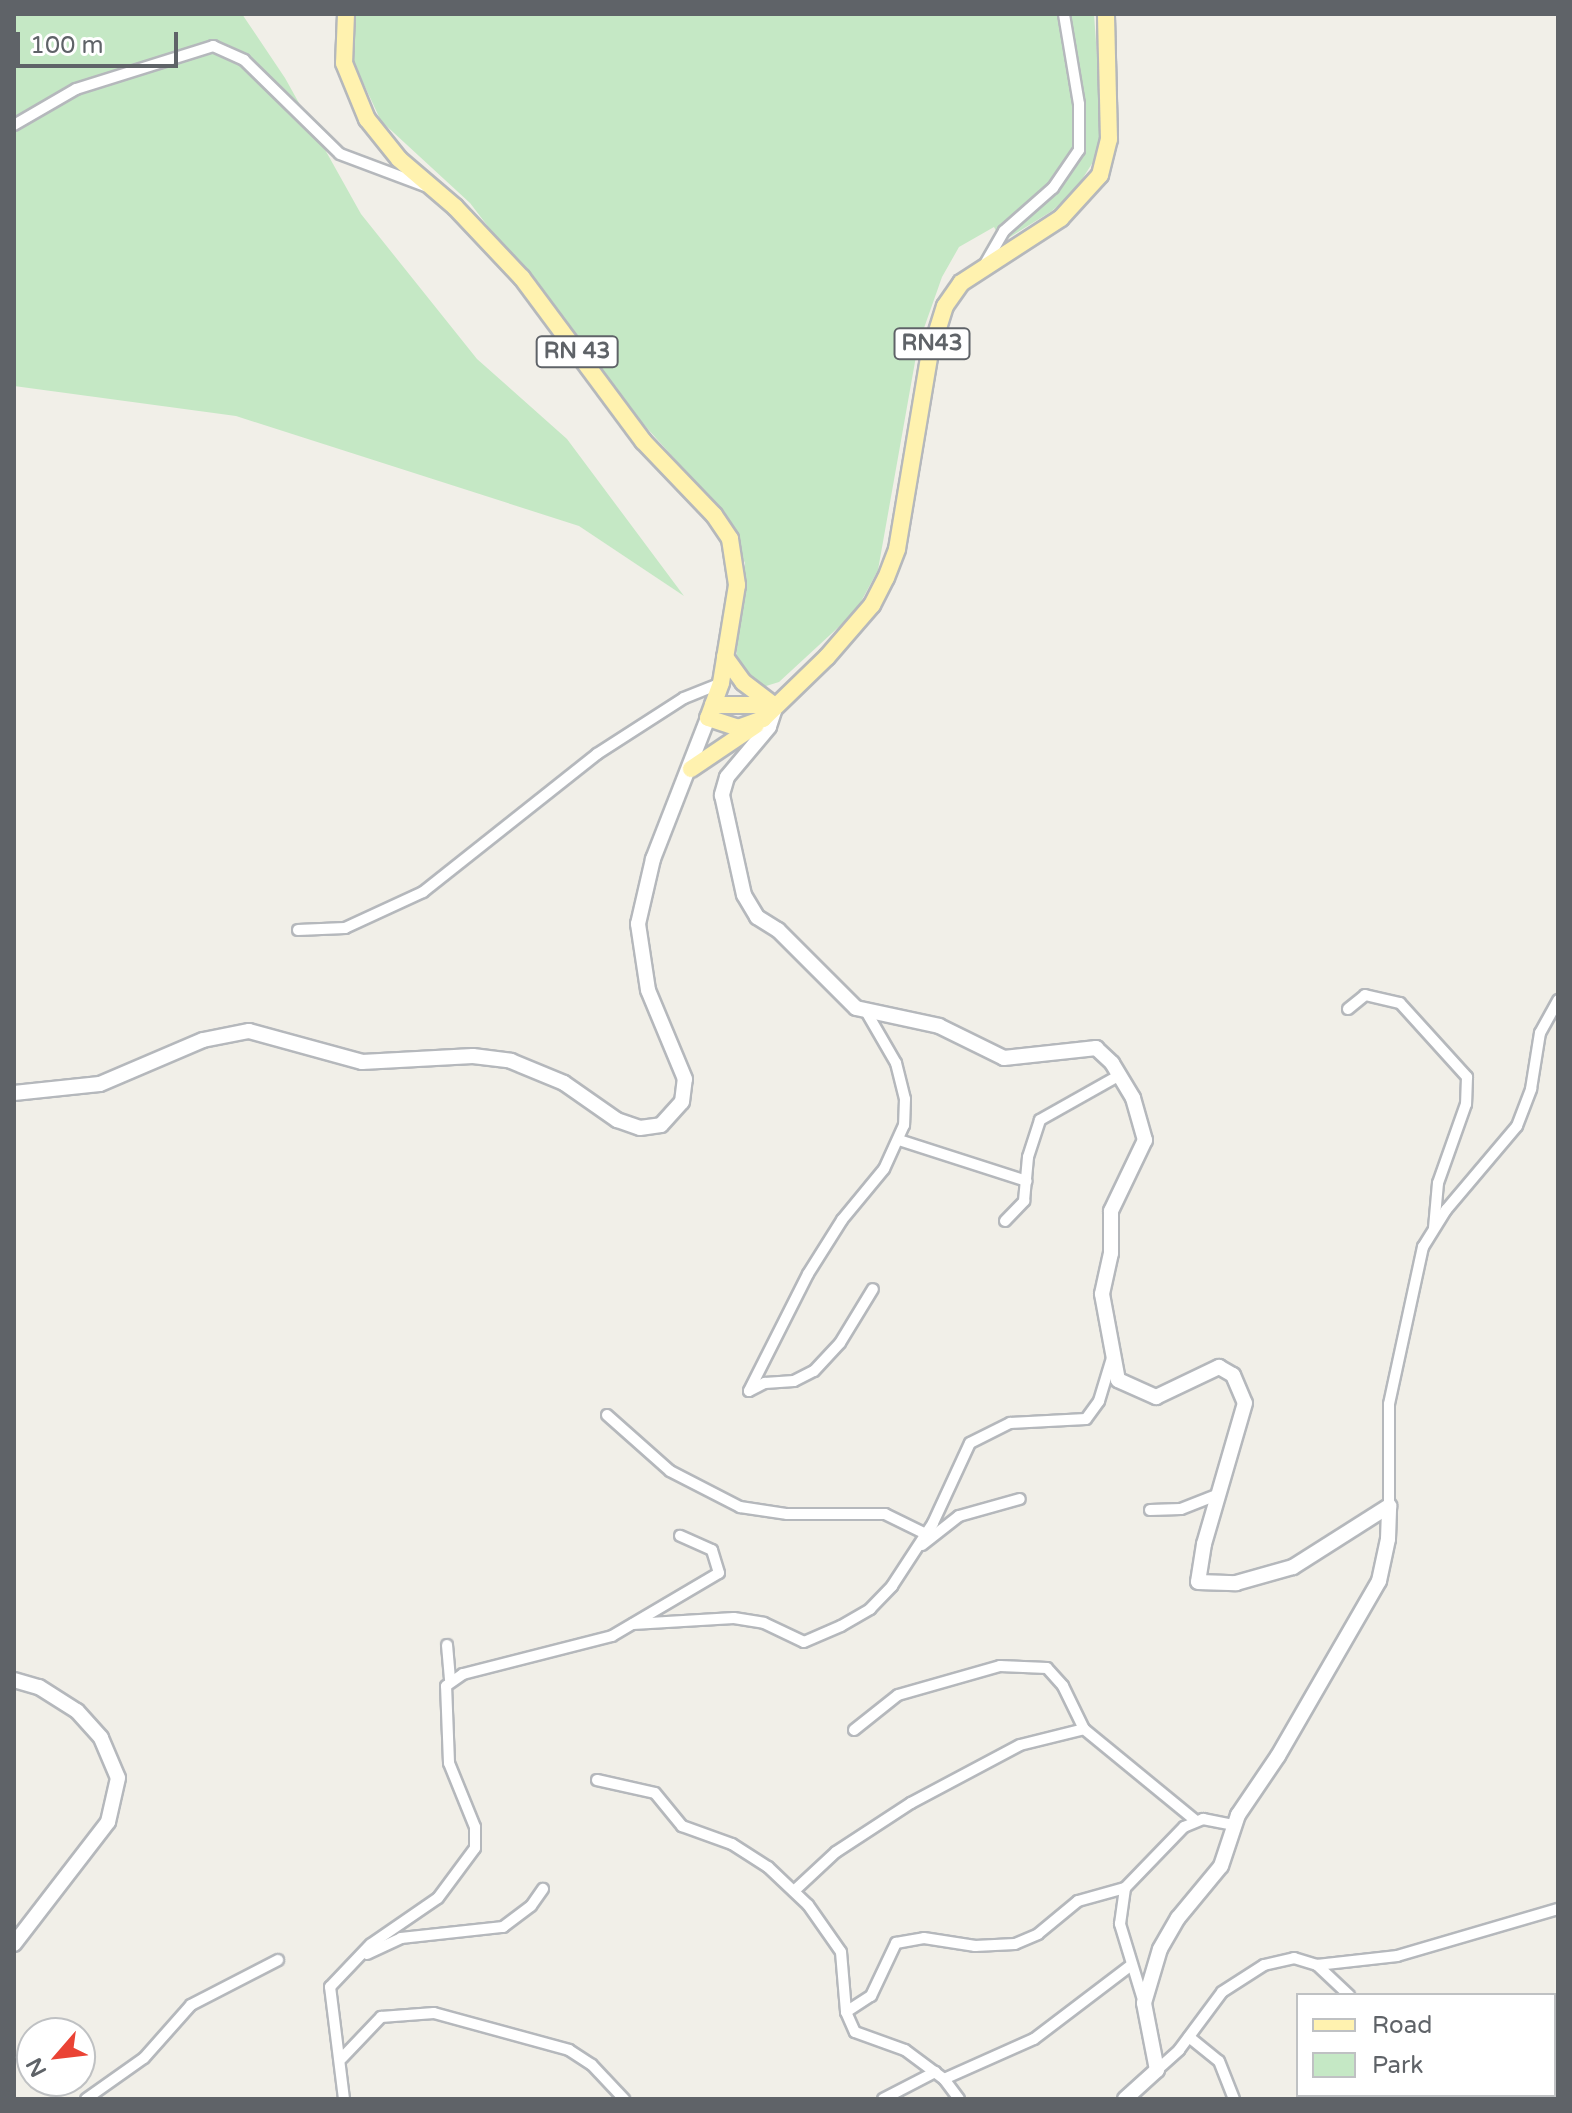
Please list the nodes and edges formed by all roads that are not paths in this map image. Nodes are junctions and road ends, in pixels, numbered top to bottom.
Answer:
1 (346, 14) edge
2 (1064, 14) edge
3 (1106, 14) edge
4 (14, 125) edge
5 (431, 188) junction
6 (985, 264) junction
7 (725, 657) junction
8 (721, 683) junction
9 (773, 704) junction
10 (711, 711) junction
11 (759, 722) junction
12 (691, 769) junction
13 (298, 930) dead end
14 (1558, 1000) edge
15 (1348, 1009) dead end
16 (867, 1013) junction
17 (1120, 1075) junction
18 (14, 1093) edge
19 (899, 1140) junction
20 (1027, 1181) junction
21 (1005, 1221) dead end
22 (1434, 1228) junction
23 (873, 1289) dead end
24 (1114, 1352) junction
25 (607, 1415) dead end
26 (1219, 1494) junction
27 (1020, 1499) dead end
28 (1389, 1506) junction
29 (1150, 1510) dead end
30 (926, 1534) junction
31 (680, 1536) dead end
32 (916, 1550) junction
33 (632, 1624) junction
34 (447, 1645) dead end
35 (14, 1680) edge
36 (450, 1680) junction
37 (1084, 1729) junction
38 (854, 1730) dead end
39 (597, 1780) dead end
40 (1196, 1821) junction
41 (1235, 1825) junction
42 (1125, 1888) junction
43 (543, 1889) dead end
44 (794, 1891) junction
45 (1558, 1909) edge
46 (14, 1944) edge
47 (278, 1960) dead end
48 (351, 1962) junction
49 (1317, 1965) junction
50 (1130, 1966) junction
51 (1347, 1993) edge
52 (1144, 2003) junction
53 (846, 2012) junction
54 (1189, 2037) junction
55 (342, 2058) junction
56 (1157, 2070) junction
57 (939, 2076) junction
58 (86, 2099) edge
59 (344, 2099) edge
60 (624, 2099) edge
61 (883, 2099) edge
62 (959, 2099) edge
63 (1125, 2099) edge
64 (1234, 2099) edge

1 - 5 main road, RN 43
2 - 6 street
3 - 6 main road, RN43
4 - 5 street
5 - 7 main road, RN 43
6 - 9 main road, RN43
7 - 8 main road, RN 43
7 - 9 main road
8 - 10 main road, RN 43
8 - 13 street
9 - 10 main road
9 - 11 main road
9 - 16 street
10 - 11 main road
10 - 12 street
11 - 12 main road
12 - 18 street
14 - 22 street
15 - 22 street
16 - 17 street
16 - 19 street
17 - 20 street
17 - 24 street
19 - 20 street
19 - 23 street
20 - 21 street
22 - 28 street
24 - 26 street
24 - 30 street
25 - 30 street
26 - 28 street
26 - 29 street
27 - 32 street
28 - 41 street
30 - 32 street
31 - 33 street
32 - 33 street
33 - 36 street
34 - 36 street
35 - 46 street
36 - 48 street
37 - 38 street
37 - 40 street
37 - 44 street
39 - 44 street
40 - 41 street
40 - 42 street
41 - 52 street
42 - 50 street
42 - 53 street
43 - 48 street
44 - 53 street
45 - 49 street
47 - 58 street
48 - 55 street
49 - 51 street
49 - 54 street
50 - 52 street
50 - 57 street
52 - 56 street
53 - 57 street
54 - 56 street
54 - 64 street
55 - 59 street
55 - 60 street
56 - 63 street
57 - 61 street
57 - 62 street

